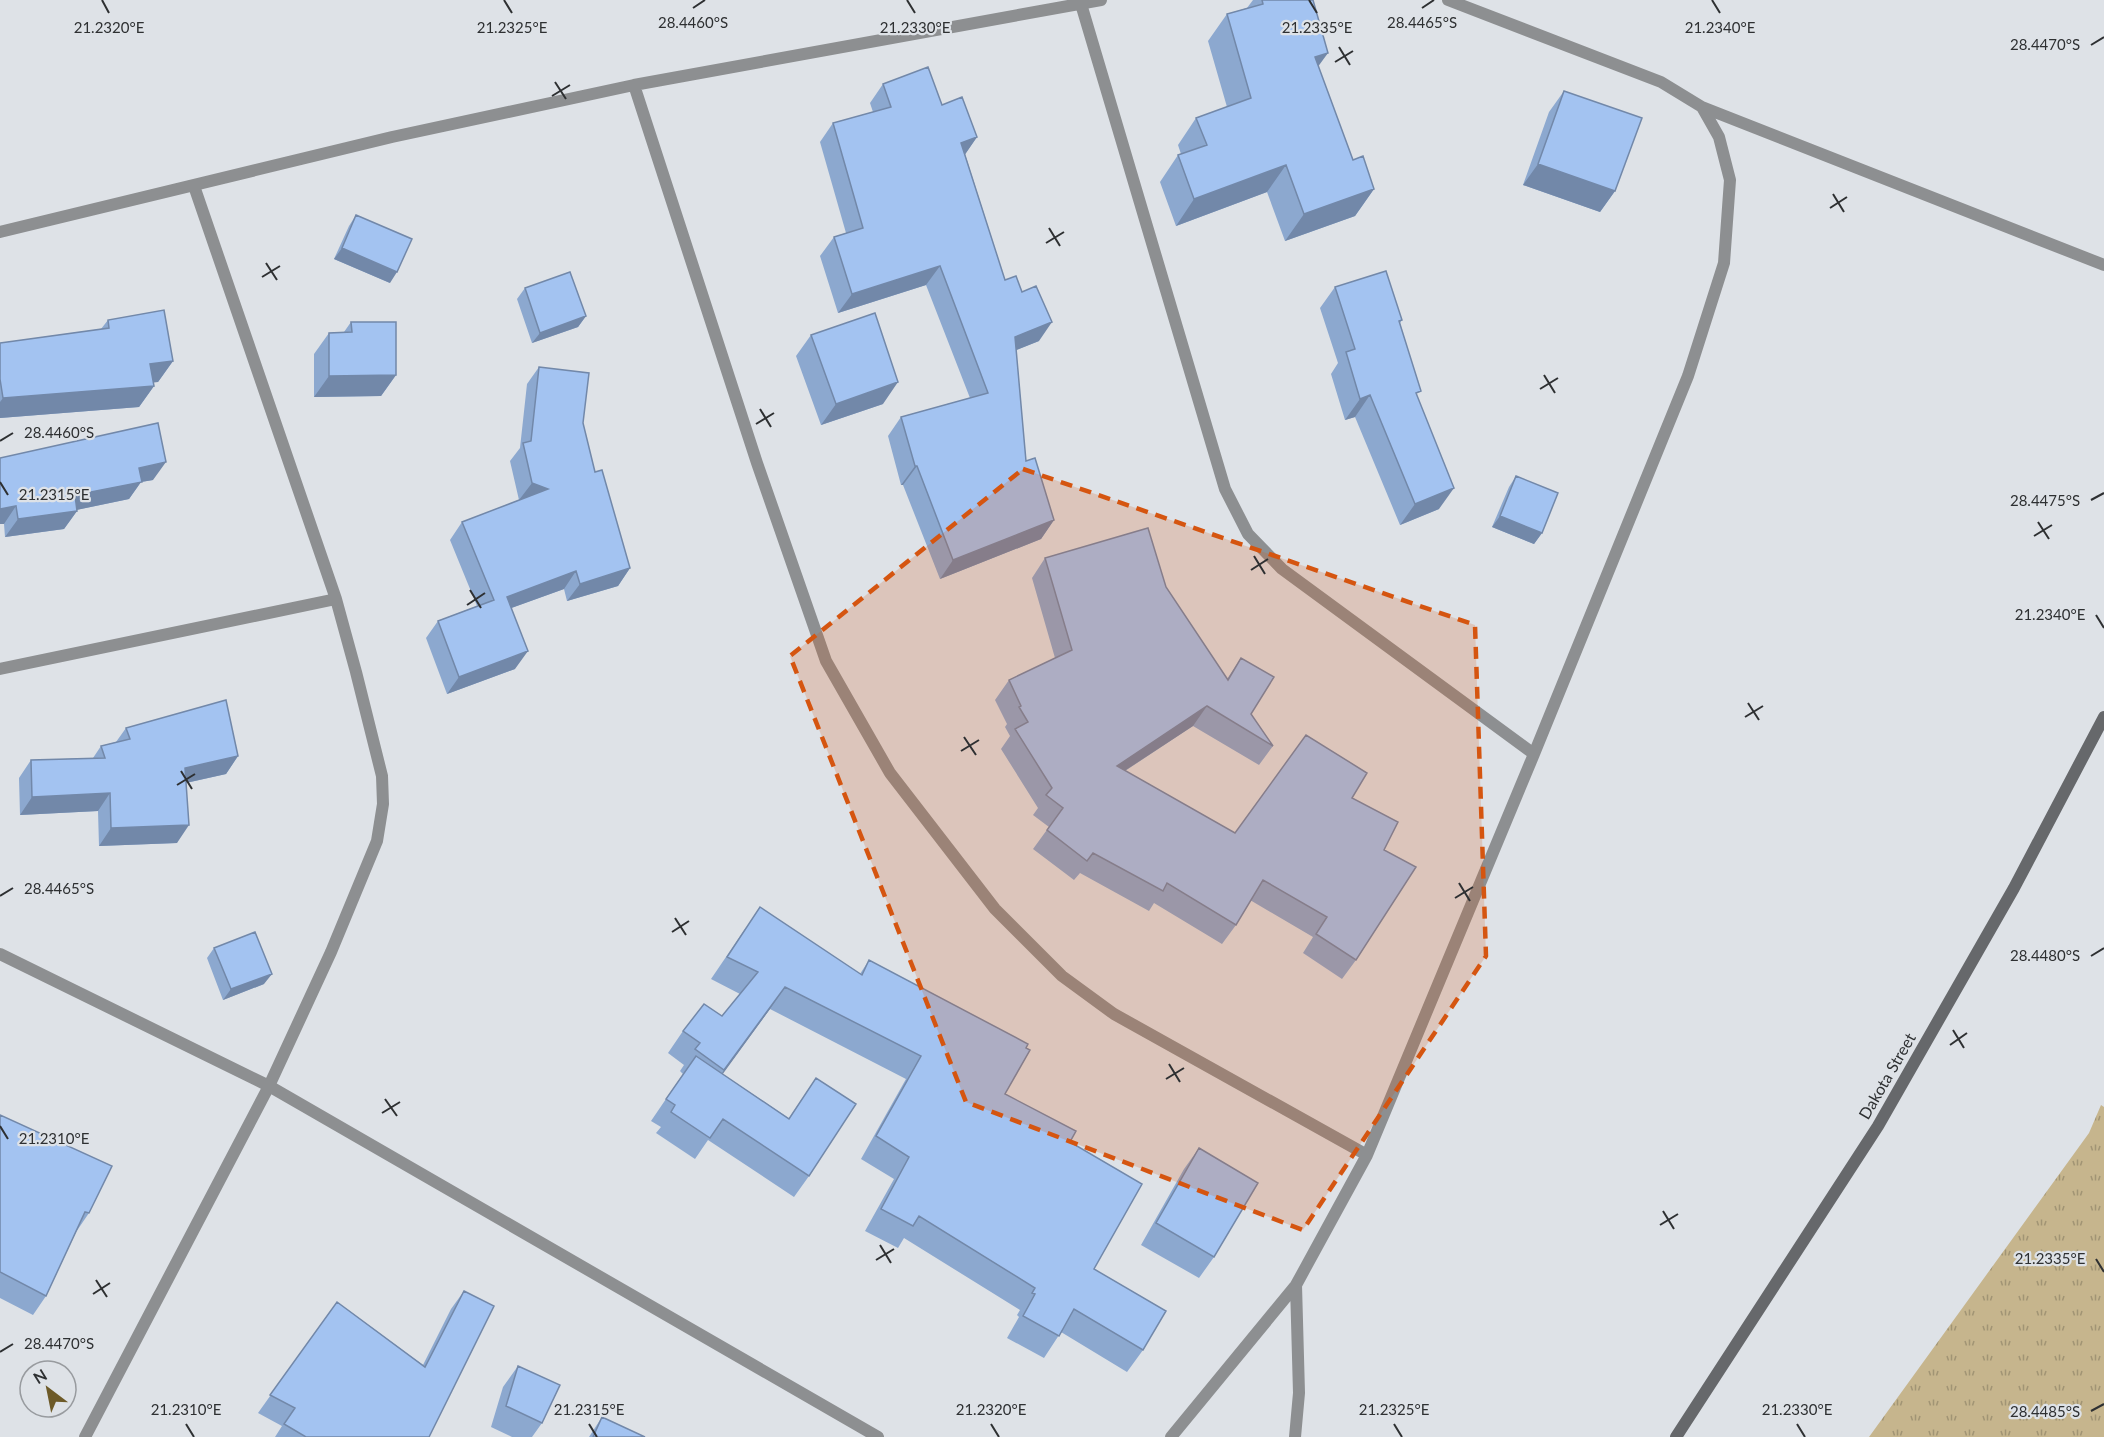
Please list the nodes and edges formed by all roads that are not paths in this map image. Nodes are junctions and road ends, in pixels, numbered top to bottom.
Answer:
1 (1101, 0) edge
2 (1448, 0) edge
3 (1081, 4) junction
4 (634, 85) junction
5 (1702, 107) junction
6 (194, 186) junction
7 (0, 232) edge
8 (2104, 265) edge
9 (336, 599) junction
10 (0, 669) edge
11 (2104, 717) edge
12 (1534, 754) junction
13 (0, 954) edge
14 (269, 1086) junction
15 (1366, 1155) junction
16 (1296, 1285) junction
17 (85, 1437) edge
18 (878, 1437) edge
19 (1171, 1437) edge
20 (1294, 1437) edge
21 (1676, 1437) edge

1 - 3 street
2 - 5 street
3 - 4 street
3 - 12 street
4 - 6 street
4 - 15 street
5 - 8 street
5 - 12 street
6 - 7 street
6 - 9 street
9 - 10 street
9 - 14 street
11 - 21 street, Dakota Street
12 - 15 street
13 - 14 street
14 - 17 street
14 - 18 street
15 - 16 street
16 - 19 street
16 - 20 street

